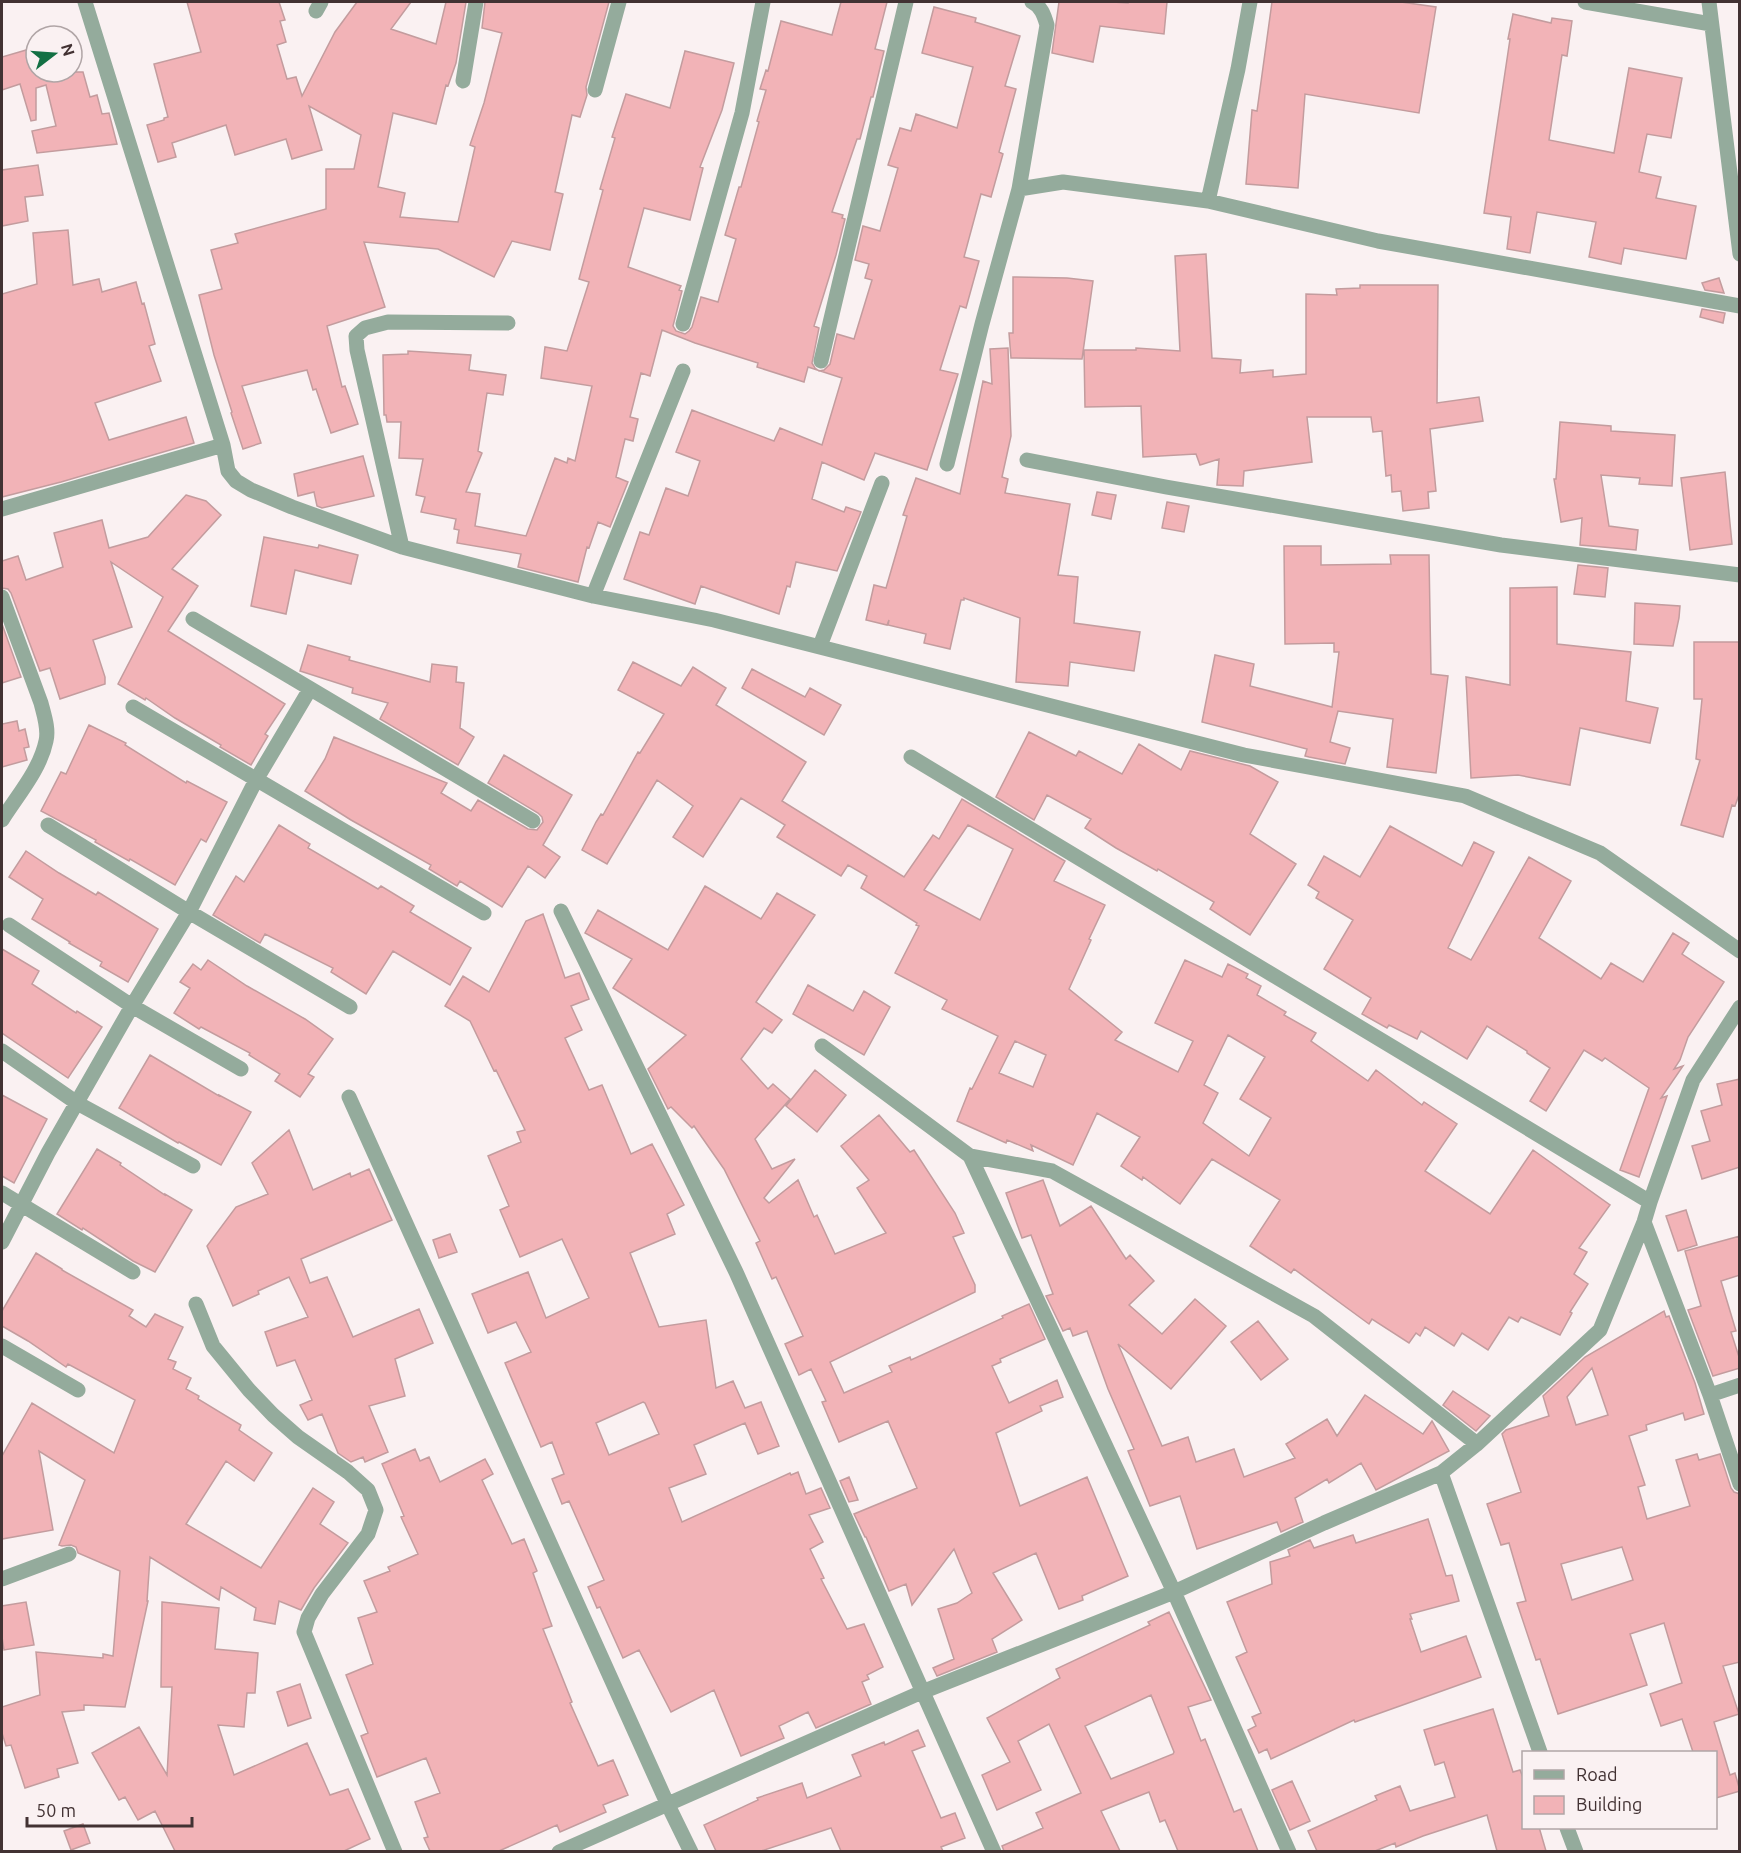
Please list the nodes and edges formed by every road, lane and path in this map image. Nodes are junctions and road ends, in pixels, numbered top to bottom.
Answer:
1 (86, 2) edge
2 (476, 2) edge
3 (619, 2) edge
4 (764, 2) edge
5 (906, 2) edge
6 (1032, 2) edge
7 (1250, 2) edge
8 (1585, 2) edge
9 (1709, 2) edge
10 (1711, 24) junction
11 (463, 81) dead end
12 (595, 90) dead end
13 (1019, 189) junction
14 (1208, 201) junction
15 (1740, 254) edge
16 (1740, 306) edge
17 (508, 323) dead end
18 (683, 324) dead end
19 (822, 361) dead end
20 (683, 371) dead end
21 (223, 446) junction
22 (1028, 460) dead end
23 (947, 464) dead end
24 (882, 483) dead end
25 (2, 509) edge
26 (402, 547) junction
27 (1740, 575) edge
28 (593, 596) junction
29 (2, 597) edge
30 (193, 619) dead end
31 (820, 646) junction
32 (310, 689) junction
33 (133, 707) dead end
34 (911, 756) dead end
35 (256, 780) junction
36 (2, 820) edge
37 (533, 821) dead end
38 (48, 825) dead end
39 (561, 911) dead end
40 (189, 912) junction
41 (484, 913) dead end
42 (9, 925) dead end
43 (1740, 951) edge
44 (132, 1006) junction
45 (350, 1007) dead end
46 (1740, 1007) edge
47 (822, 1046) dead end
48 (2, 1051) edge
49 (241, 1068) dead end
50 (349, 1097) dead end
51 (77, 1103) junction
52 (970, 1156) junction
53 (193, 1166) dead end
54 (2, 1193) edge
55 (1650, 1202) junction
56 (21, 1205) junction
57 (1644, 1222) junction
58 (2, 1242) edge
59 (132, 1272) dead end
60 (196, 1304) dead end
61 (2, 1346) edge
62 (1740, 1385) edge
63 (78, 1390) dead end
64 (1710, 1395) junction
65 (1477, 1444) junction
66 (1441, 1473) junction
67 (1740, 1484) edge
68 (69, 1554) dead end
69 (2, 1579) edge
70 (1174, 1592) junction
71 (922, 1692) junction
72 (1540, 1751) edge
73 (667, 1803) junction
74 (1568, 1829) edge
75 (395, 1851) edge
76 (559, 1851) edge
77 (691, 1851) edge
78 (994, 1851) edge
79 (1290, 1851) edge
80 (1576, 1851) edge

1 - 21 street
2 - 11 street
3 - 12 street
4 - 18 street
5 - 19 street
6 - 13 street
7 - 14 street
8 - 10 street
9 - 10 street
10 - 15 street
13 - 14 street
13 - 23 street
14 - 16 street
17 - 26 street
20 - 28 street
21 - 25 street
21 - 26 street
22 - 27 street
24 - 31 street
26 - 28 street
28 - 31 street
29 - 36 street
30 - 32 street
31 - 43 street
32 - 35 street
32 - 37 street
33 - 35 street
34 - 55 street
35 - 40 street
35 - 41 street
38 - 40 street
39 - 71 street
40 - 44 street
40 - 45 street
42 - 44 street
44 - 49 street
44 - 51 street
46 - 55 street
47 - 52 street
48 - 51 street
50 - 73 street
51 - 53 street
51 - 56 street
52 - 65 street
52 - 70 street
54 - 56 street
55 - 57 street
56 - 58 street
56 - 59 street
57 - 64 street
57 - 65 street
60 - 75 street
61 - 63 street
62 - 64 street
64 - 67 street
65 - 66 street
66 - 70 street
66 - 72 street
68 - 69 street
70 - 71 street
70 - 79 street
71 - 73 street
71 - 78 street
73 - 76 street
73 - 77 street
74 - 80 street

